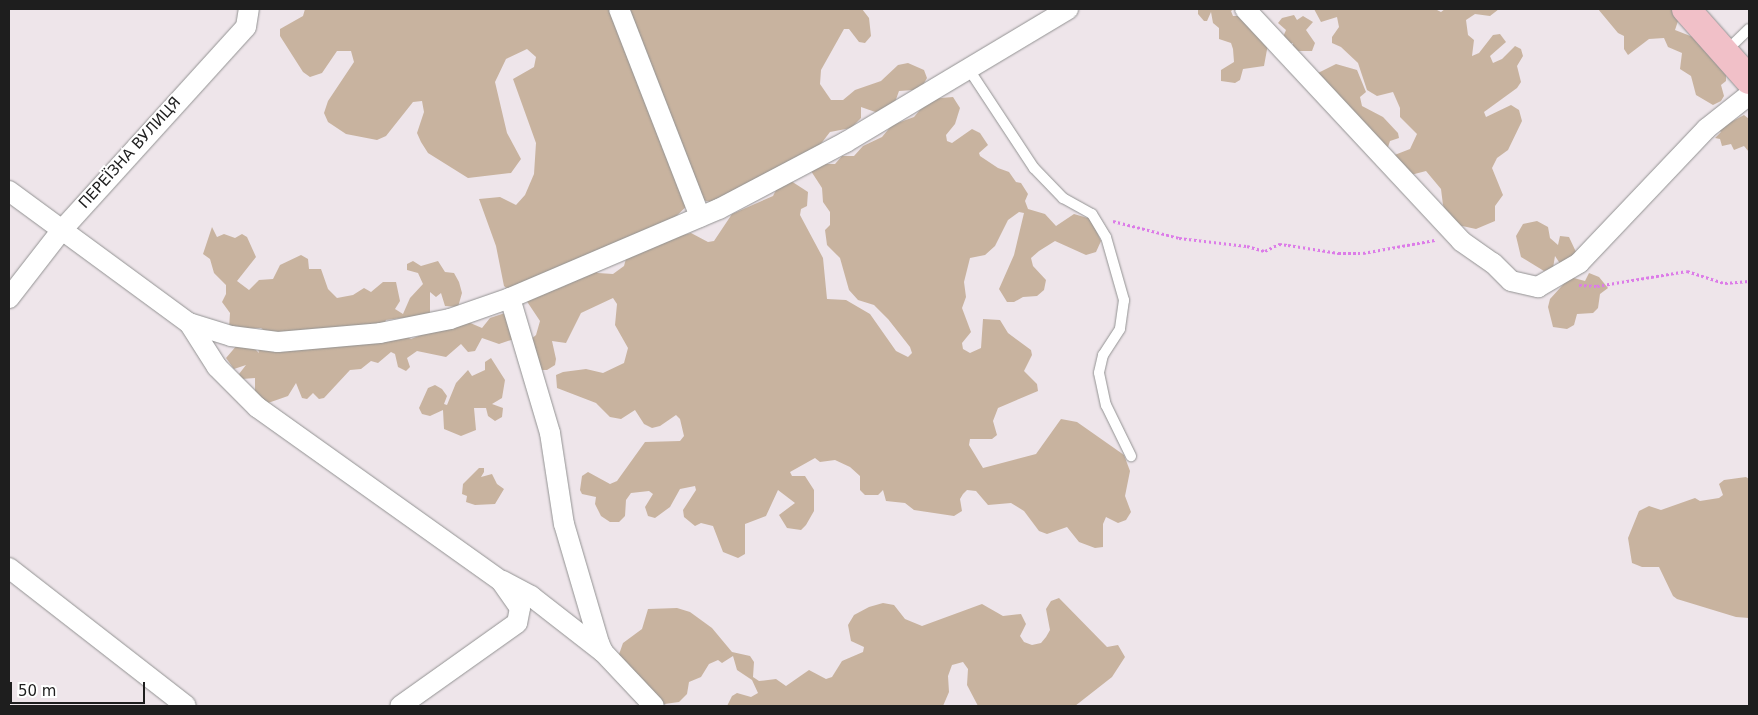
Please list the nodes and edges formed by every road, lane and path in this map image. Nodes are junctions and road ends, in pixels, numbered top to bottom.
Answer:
1 (249, 9) edge
2 (619, 9) edge
3 (1068, 9) edge
4 (1245, 9) edge
5 (1686, 9) edge
6 (1749, 29) edge
7 (1725, 52) junction
8 (968, 68) junction
9 (1749, 80) edge
10 (1749, 95) edge
11 (9, 191) edge
12 (700, 217) junction
13 (1097, 219) junction
14 (61, 231) junction
15 (1457, 236) junction
16 (1749, 281) edge
17 (1573, 284) dead end
18 (9, 298) edge
19 (510, 298) junction
20 (189, 323) junction
21 (1131, 456) dead end
22 (9, 568) edge
23 (502, 581) junction
24 (603, 652) junction
25 (186, 706) edge
26 (400, 706) edge
27 (654, 706) edge

1 - 14 street, ПЕРЕЇЗНА ВУЛИЦЯ
2 - 12 street
3 - 8 street
4 - 15 street
5 - 7 street
6 - 7 lane
7 - 9 street
8 - 12 street
8 - 13 lane
10 - 15 street
11 - 14 street
12 - 19 street
13 - 15 path
13 - 21 lane
14 - 18 street, ПЕРЕЇЗНА ВУЛИЦЯ
14 - 20 street
16 - 17 path
19 - 20 street
19 - 24 street
20 - 23 street
22 - 25 street
23 - 24 street
23 - 26 street
24 - 27 street

